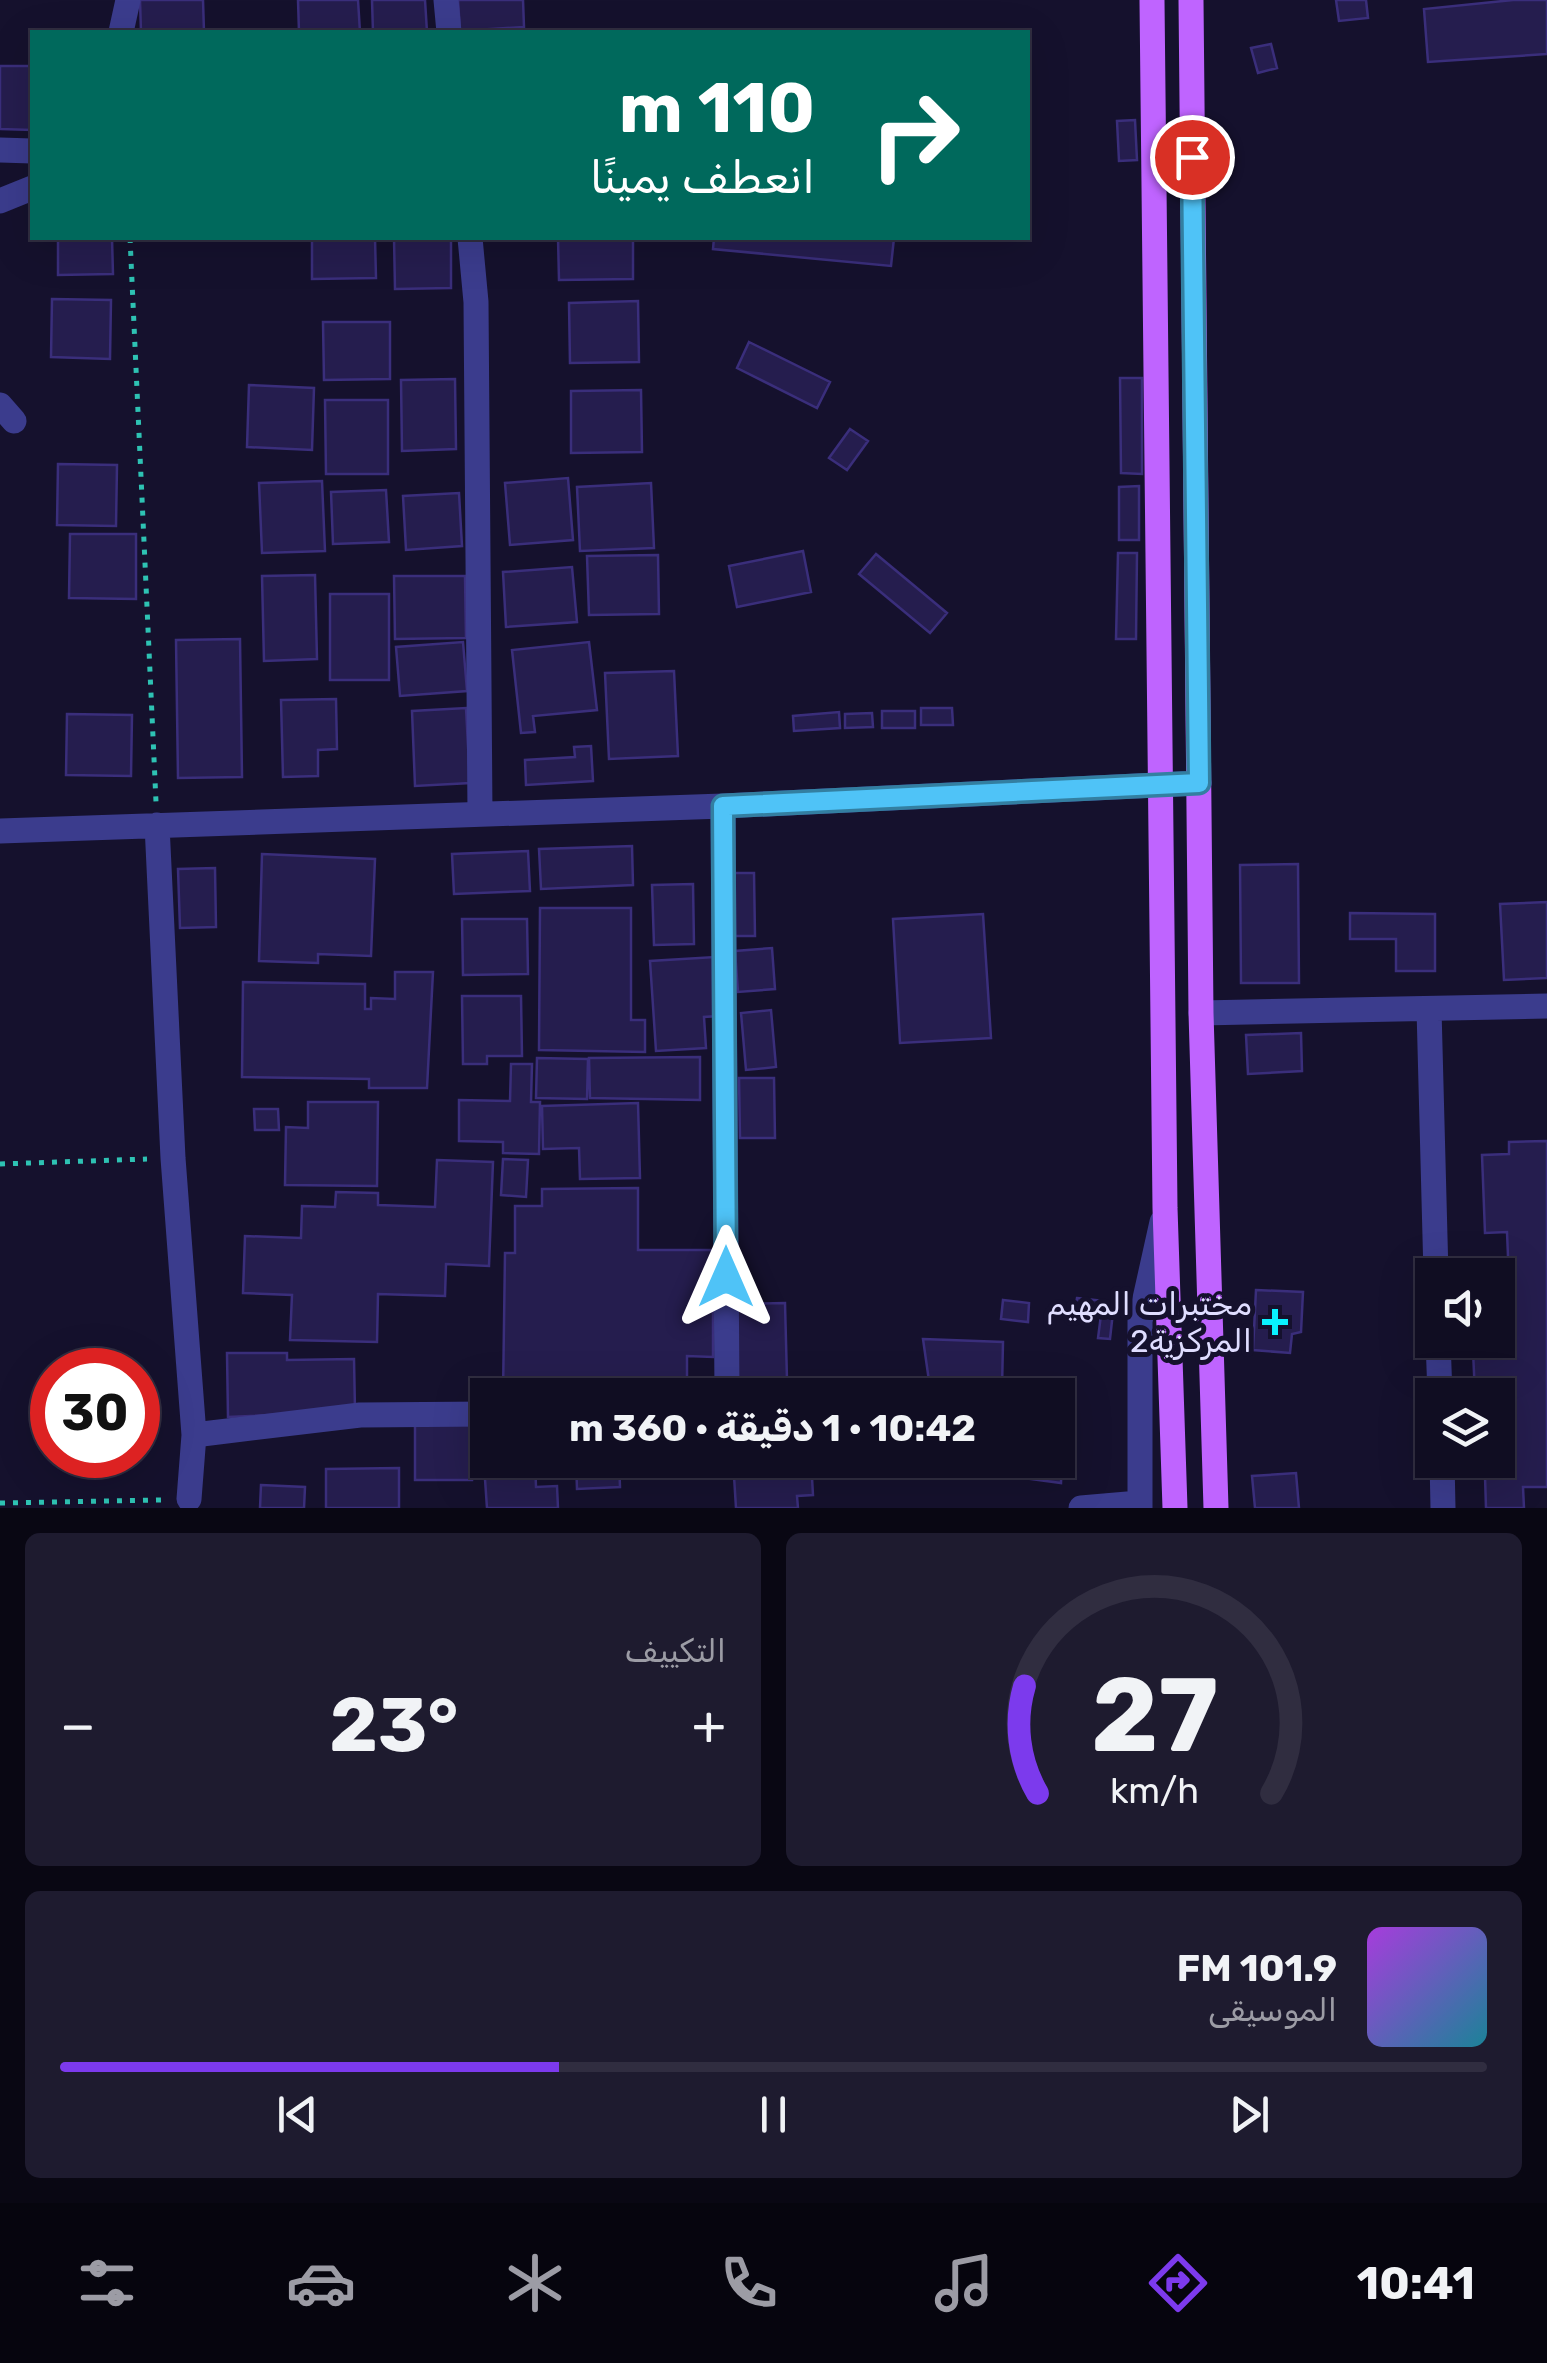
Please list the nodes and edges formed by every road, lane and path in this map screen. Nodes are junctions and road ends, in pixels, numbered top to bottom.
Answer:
1 (128, 0) edge
2 (446, 0) edge
3 (1152, 0) edge
4 (1191, 0) edge
5 (121, 30) edge
6 (449, 30) edge
7 (0, 150) edge
8 (30, 151) edge
9 (30, 189) edge
10 (0, 201) edge
11 (130, 240) edge
12 (470, 240) edge
13 (1199, 783) junction
14 (1160, 784) junction
15 (723, 806) junction
16 (480, 814) junction
17 (157, 825) junction
18 (0, 831) edge
19 (1547, 1006) edge
20 (1429, 1008) junction
21 (1201, 1013) junction
22 (173, 1158) junction
23 (0, 1164) edge
24 (1166, 1208) junction
25 (1436, 1258) edge
26 (727, 1378) edge
27 (470, 1414) edge
28 (194, 1435) junction
29 (1442, 1478) edge
30 (189, 1499) joint
31 (0, 1503) edge
32 (1140, 1506) edge
33 (1081, 1508) edge
34 (1175, 1508) edge
35 (1216, 1508) edge
36 (1443, 1508) edge

1 - 5 street
2 - 6 street
3 - 14 main road
4 - 13 main road
7 - 8 street
9 - 10 street
11 - 17 path
12 - 16 street
13 - 14 street
13 - 21 main road
14 - 15 street
14 - 24 main road
15 - 16 street
15 - 26 street
16 - 17 street
17 - 18 street
17 - 22 street
19 - 20 street
20 - 21 street
20 - 25 street
21 - 35 main road
22 - 23 path
22 - 28 street
24 - 32 street
24 - 34 main road
27 - 28 street
28 - 30 street
29 - 36 street
30 - 31 path
32 - 33 street

